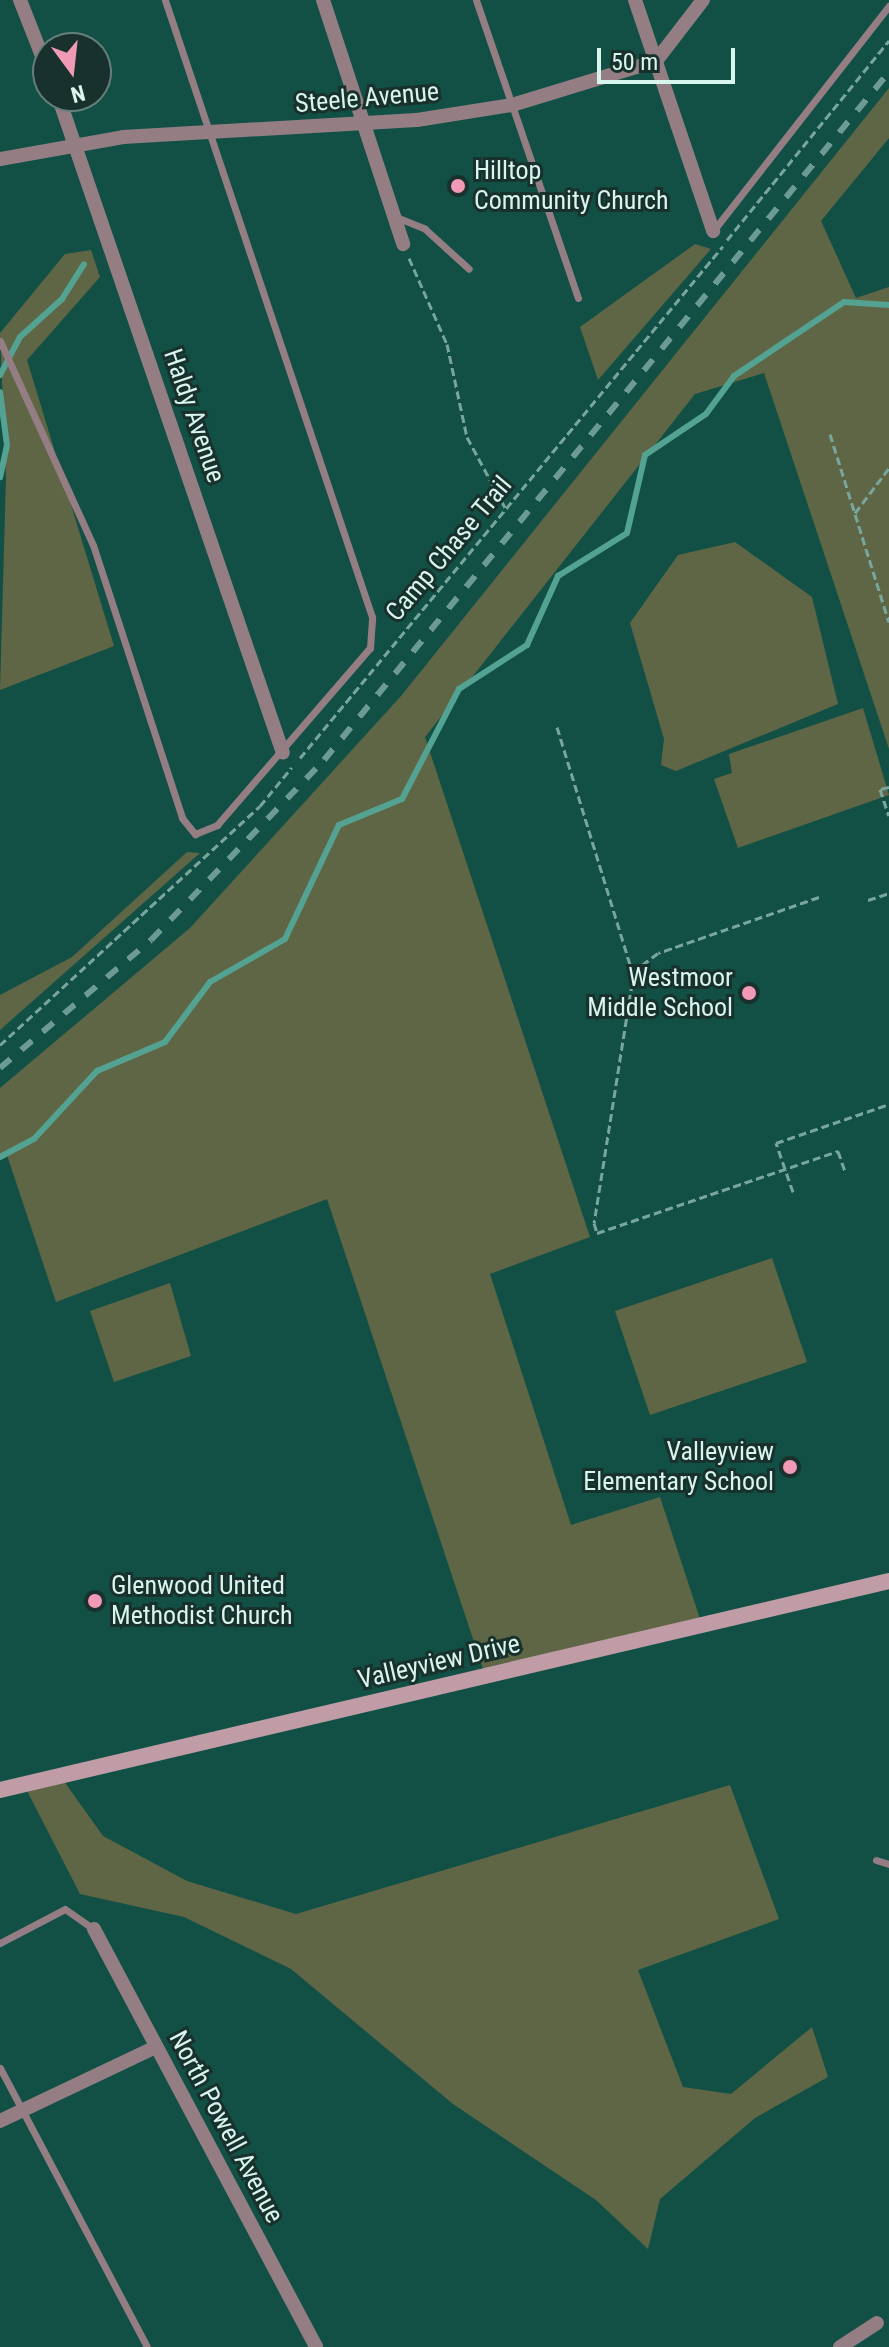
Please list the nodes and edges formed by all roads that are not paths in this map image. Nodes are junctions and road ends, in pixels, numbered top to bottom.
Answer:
1 (20, 0) edge
2 (165, 0) edge
3 (323, 0) edge
4 (476, 0) edge
5 (635, 0) edge
6 (703, 0) edge
7 (889, 6) edge
8 (33, 32) edge
9 (656, 61) junction
10 (512, 105) junction
11 (64, 112) edge
12 (365, 124) junction
13 (210, 133) junction
14 (77, 144) junction
15 (0, 159) edge
16 (394, 217) junction
17 (713, 231) joint
18 (403, 244) road end
19 (469, 269) dead end
20 (578, 298) dead end
21 (1, 344) edge
22 (283, 753) junction
23 (889, 1581) edge
24 (0, 1790) edge
25 (876, 1860) dead end
26 (889, 1864) edge
27 (94, 1929) joint
28 (0, 1943) edge
29 (156, 2047) junction
30 (0, 2068) edge
31 (22, 2110) junction
32 (0, 2121) edge
33 (877, 2323) dead end
34 (147, 2347) edge
35 (316, 2347) edge
36 (840, 2347) edge

1 - 8 street
2 - 13 lane
3 - 12 street
4 - 10 lane
5 - 9 street
6 - 9 street
7 - 17 lane
9 - 10 street, Steele Avenue
9 - 17 street
10 - 12 street, Steele Avenue
10 - 20 lane
11 - 14 street, Haldy Avenue
12 - 13 street, Steele Avenue
12 - 16 street
13 - 14 street, Steele Avenue
13 - 22 lane
14 - 15 street, Steele Avenue
14 - 22 street, Haldy Avenue
16 - 18 street
16 - 19 lane
21 - 22 lane
23 - 24 street, Valleyview Drive
25 - 26 lane
27 - 28 lane
27 - 29 street, North Powell Avenue
29 - 31 street
29 - 35 street, North Powell Avenue
30 - 31 lane
31 - 32 street
31 - 34 lane
33 - 36 street

